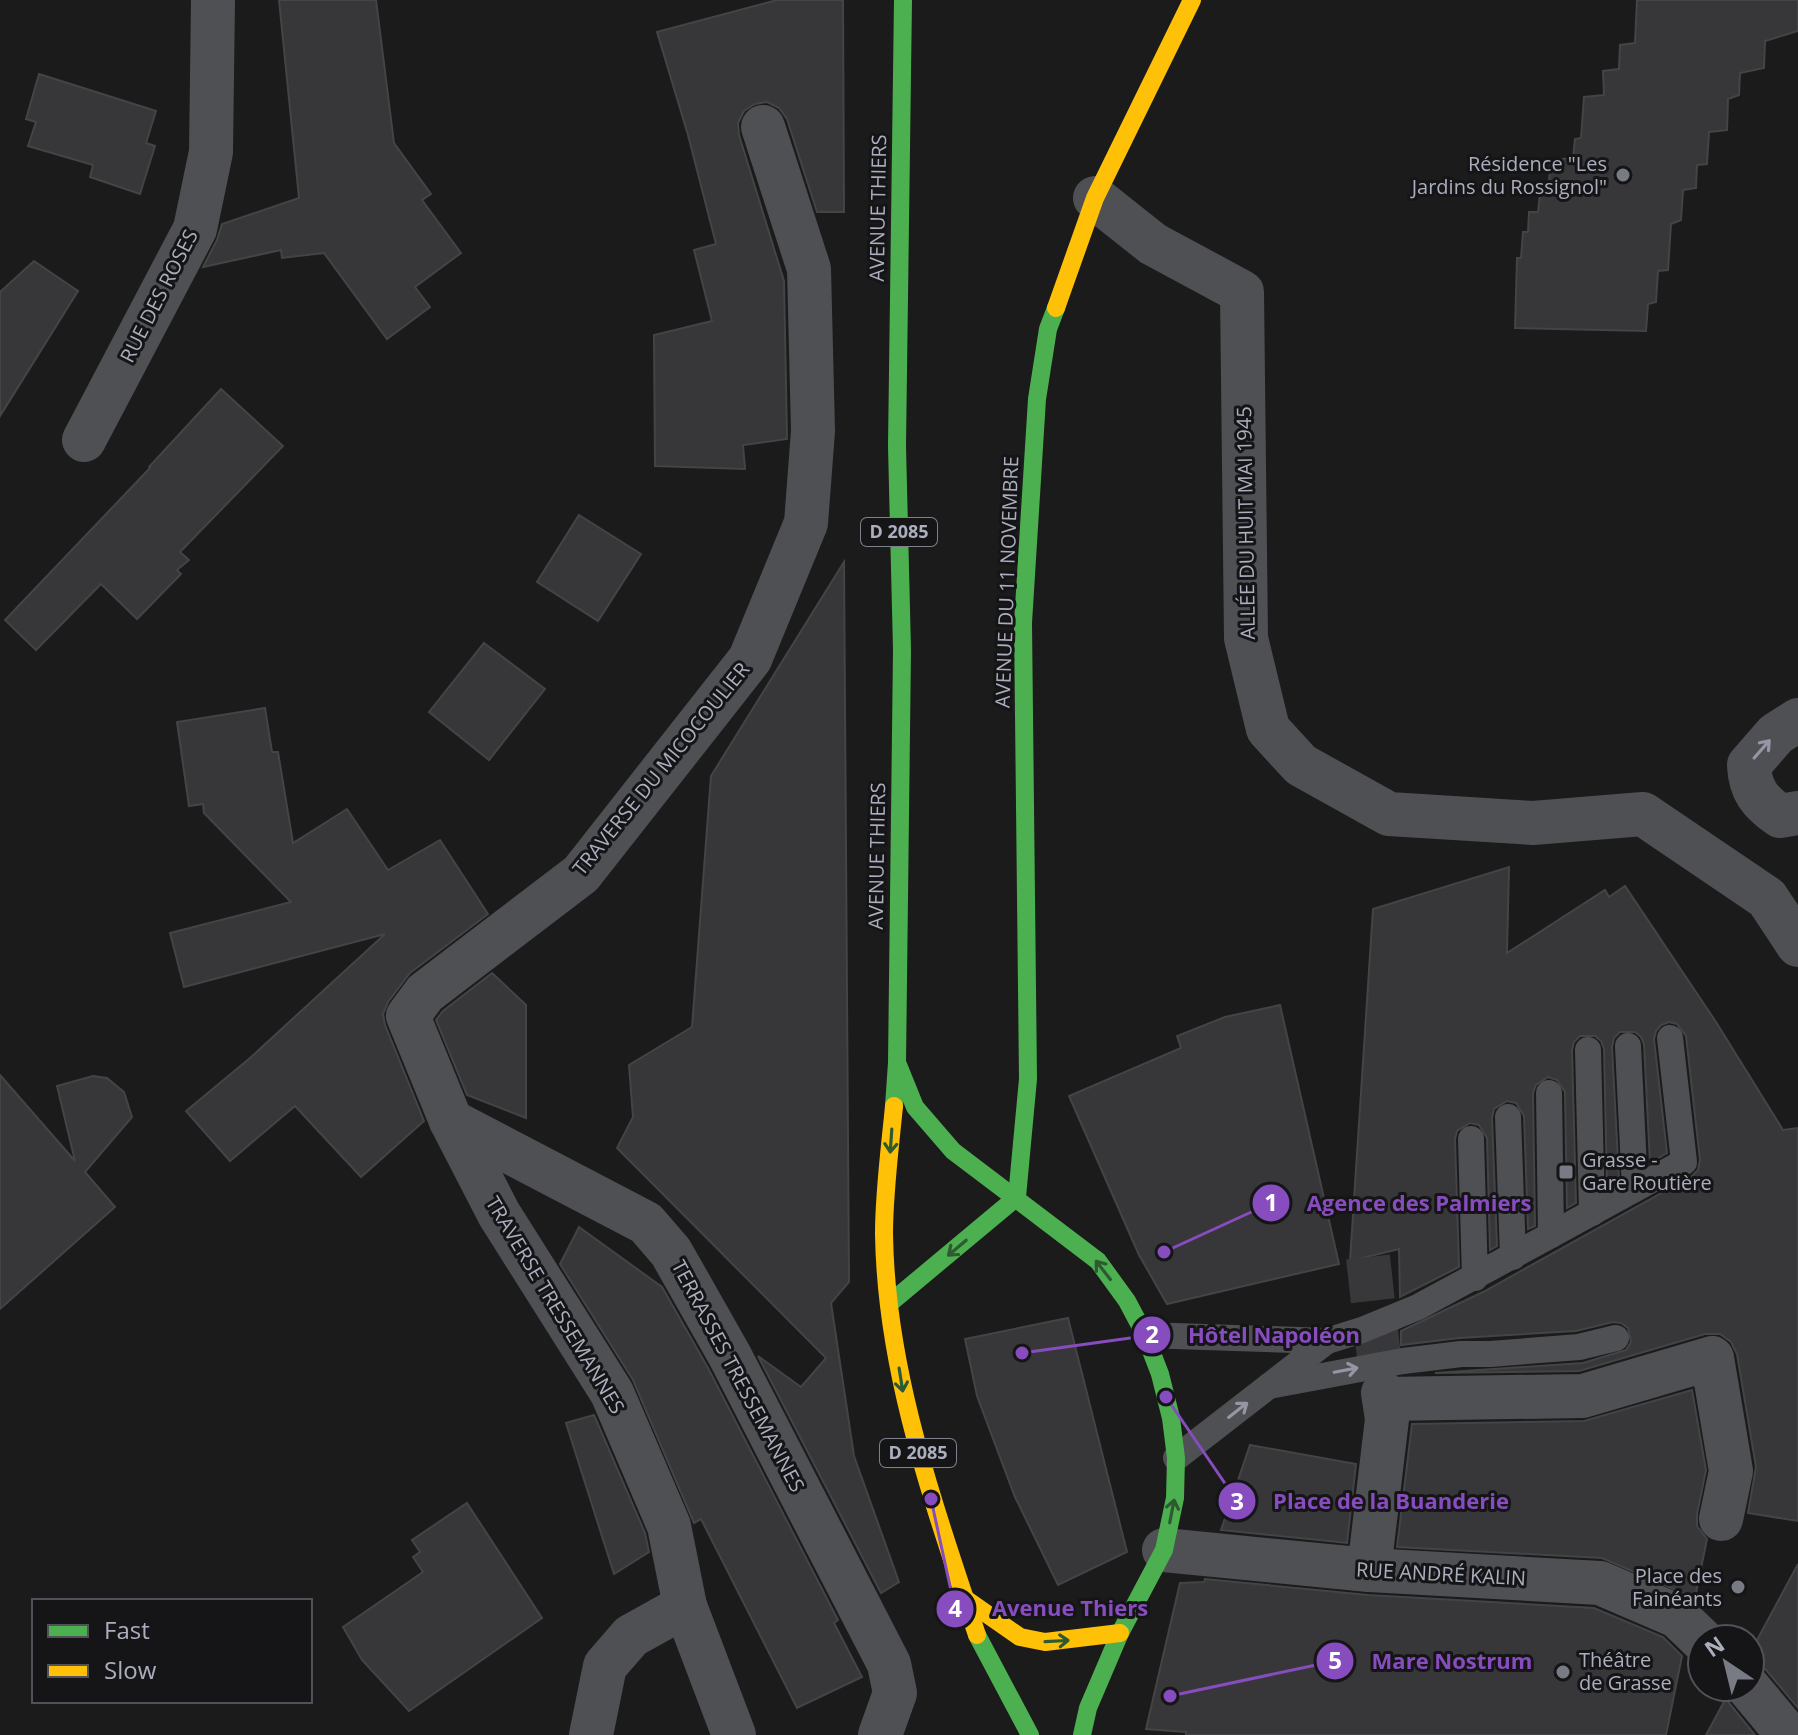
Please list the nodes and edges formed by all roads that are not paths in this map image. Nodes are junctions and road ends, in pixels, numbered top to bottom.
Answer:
1 (213, 0) edge
2 (903, 0) edge
3 (1192, 0) edge
4 (763, 127) dead end
5 (1095, 198) junction
6 (84, 440) dead end
7 (1798, 720) edge
8 (1798, 813) edge
9 (1798, 945) edge
10 (408, 1016) joint
11 (1670, 1038) dead end
12 (1628, 1046) dead end
13 (1588, 1050) dead end
14 (897, 1063) junction
15 (1549, 1093) dead end
16 (1508, 1117) dead end
17 (451, 1121) junction
18 (1471, 1139) dead end
19 (1635, 1189) junction
20 (1017, 1197) junction
21 (1592, 1213) junction
22 (1551, 1235) junction
23 (1513, 1257) junction
24 (1475, 1278) junction
25 (890, 1303) junction
26 (1145, 1335) junction
27 (1616, 1338) dead end
28 (1327, 1341) junction
29 (1269, 1386) junction
30 (1176, 1458) junction
31 (1721, 1519) dead end
32 (1164, 1550) junction
33 (1369, 1570) junction
34 (964, 1598) junction
35 (685, 1606) junction
36 (1686, 1625) edge
37 (1120, 1633) junction
38 (1761, 1703) edge
39 (591, 1735) edge
40 (734, 1735) edge
41 (880, 1735) edge
42 (1030, 1735) edge
43 (1082, 1735) edge
44 (1788, 1735) edge

1 - 6 street, RUE DES ROSES
2 - 14 main road, AVENUE THIERS / D 2085
3 - 5 main road, AVENUE DU 11 NOVEMBRE
4 - 10 street, TRAVERSE DU MICOCOULIER
5 - 9 street, ALLÉE DU HUIT MAI 1945
5 - 20 main road, AVENUE DU 11 NOVEMBRE
8 -> 7 street
10 - 17 street, TRAVERSE TRESSEMANNES
11 - 19 lane
12 - 19 lane
13 - 21 lane
14 - 20 main road, D 2085
14 -> 25 main road, AVENUE THIERS / D 2085
15 - 22 lane
16 - 23 lane
17 - 35 street, TRAVERSE TRESSEMANNES
17 - 41 street, TERRASSES TRESSEMANNES
18 - 24 lane
19 - 21 lane
20 -> 25 main road
26 -> 20 main road, D 2085
21 - 22 lane
22 - 23 lane
23 - 24 lane
24 - 28 lane
25 -> 34 main road, AVENUE THIERS / D 2085
26 - 28 lane
26 - 30 main road, D 2085
29 -> 27 lane
28 - 29 lane
30 -> 29 lane
32 -> 30 main road, D 2085
31 - 33 street
32 - 33 street, RUE ANDRÉ KALIN
32 - 37 main road, D 2085
33 - 36 street, RUE ANDRÉ KALIN
34 -> 37 main road
34 - 42 main road, AVENUE THIERS / D 2085
35 - 39 street
35 - 40 street, TRAVERSE TRESSEMANNES
37 - 43 main road, D 2085
38 - 44 street

